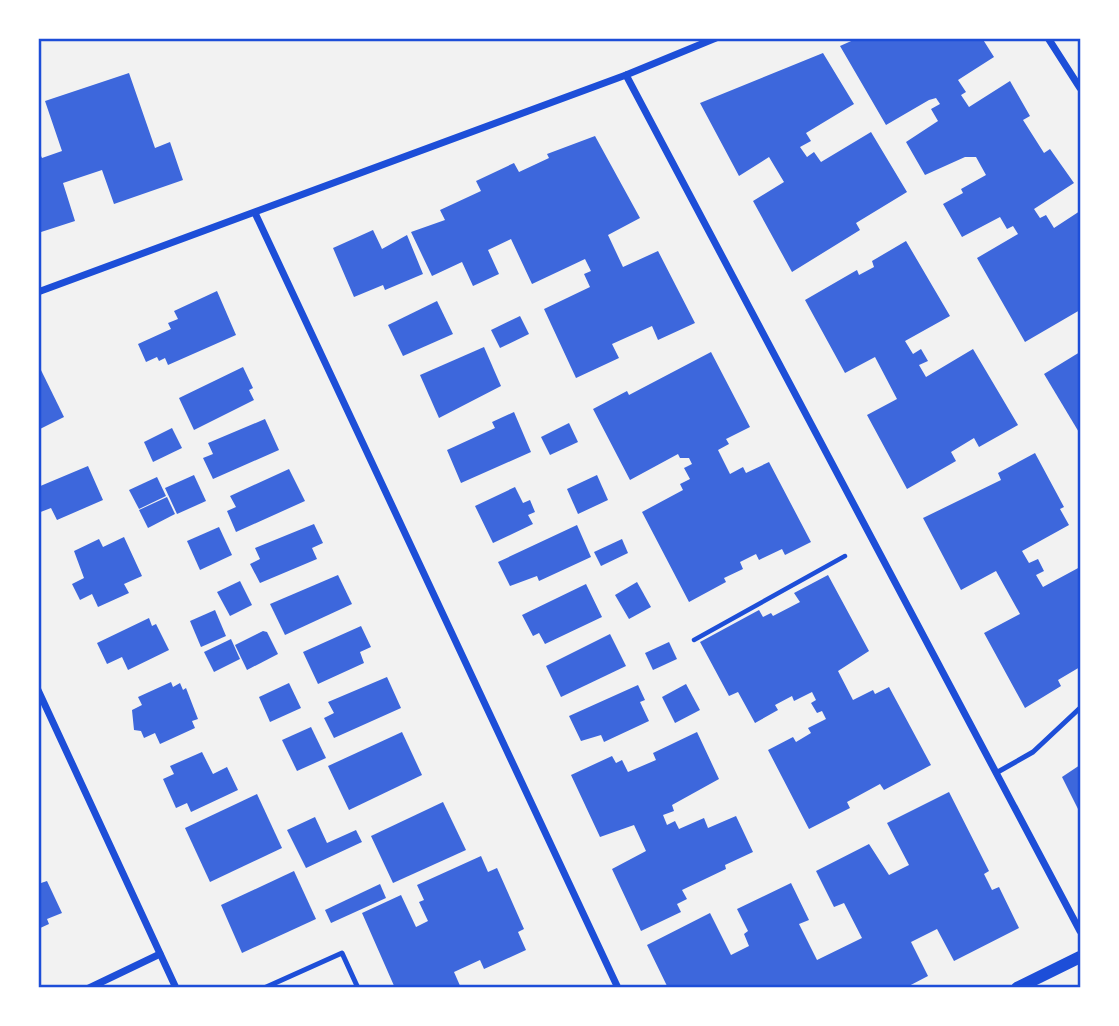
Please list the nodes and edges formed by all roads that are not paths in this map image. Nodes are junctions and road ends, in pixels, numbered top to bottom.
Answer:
1 (716, 38) edge
2 (1048, 38) edge
3 (626, 75) junction
4 (1080, 88) edge
5 (255, 213) junction
6 (38, 292) edge
7 (38, 691) edge
8 (1080, 708) edge
9 (996, 773) junction
10 (1080, 932) edge
11 (160, 954) junction
12 (1080, 957) edge
13 (89, 988) edge
14 (176, 988) edge
15 (264, 988) edge
16 (358, 988) edge
17 (618, 988) edge
18 (1017, 988) edge

1 - 3 street
2 - 4 street
3 - 5 street
3 - 9 street
5 - 6 street
5 - 17 street
7 - 11 street
8 - 9 lane
9 - 10 street
11 - 13 street
11 - 14 street
12 - 18 street
15 - 16 lane

